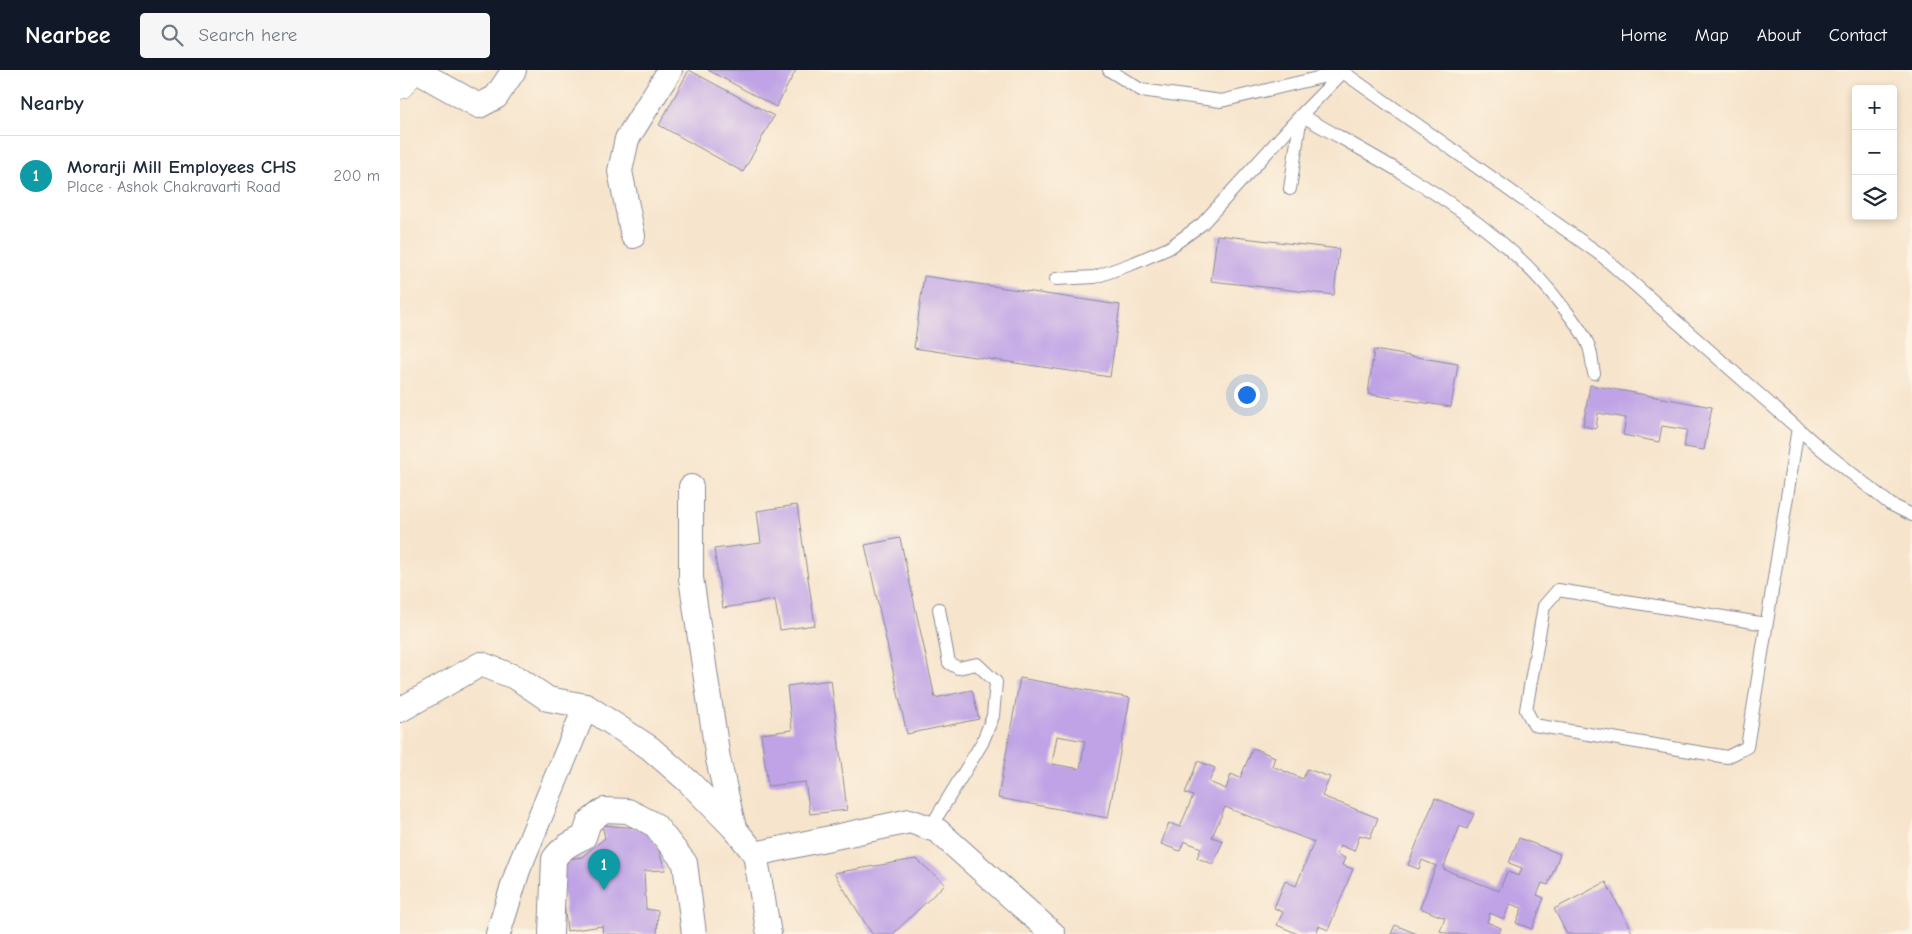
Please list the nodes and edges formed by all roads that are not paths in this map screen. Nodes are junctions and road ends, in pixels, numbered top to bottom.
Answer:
1 (414, 70) edge
2 (514, 70) edge
3 (670, 70) edge
4 (1109, 70) edge
5 (1343, 71) edge
6 (400, 85) edge
7 (1301, 115) junction
8 (1290, 189) dead end
9 (633, 236) dead end
10 (1056, 279) dead end
11 (1594, 373) dead end
12 (1798, 428) junction
13 (691, 487) dead end
14 (1912, 515) edge
15 (939, 609) dead end
16 (1766, 624) junction
17 (586, 706) junction
18 (400, 710) edge
19 (734, 828) junction
20 (930, 828) junction
21 (755, 854) junction
22 (498, 934) edge
23 (551, 934) edge
24 (694, 934) edge
25 (769, 934) edge
26 (1053, 934) edge

1 - 2 street
1 - 6 street
3 - 9 street
4 - 5 lane
5 - 7 lane
5 - 12 lane
7 - 8 lane
7 - 10 lane
7 - 11 lane
12 - 14 lane
12 - 16 lane
13 - 19 street
15 - 20 lane
16 - 16 lane
17 - 18 street
17 - 19 street
17 - 22 street
19 - 21 street
20 - 21 street
20 - 26 street
21 - 25 street
23 - 24 street

